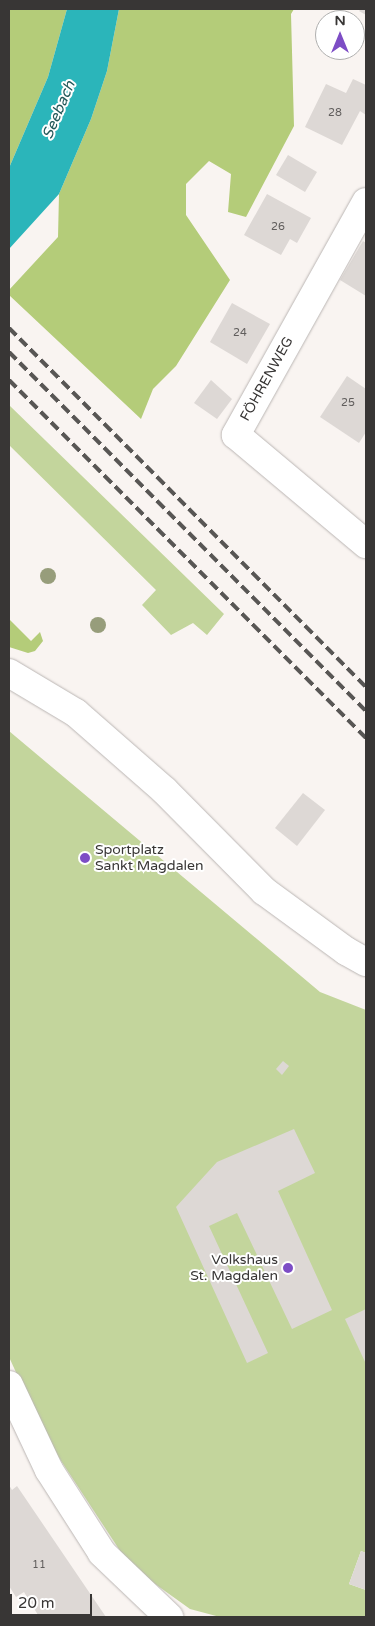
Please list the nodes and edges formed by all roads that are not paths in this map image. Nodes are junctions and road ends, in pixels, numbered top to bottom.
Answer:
1 (366, 202) edge
2 (366, 544) edge
3 (9, 673) edge
4 (366, 962) edge
5 (9, 1385) edge
6 (169, 1617) edge

1 - 2 street, FÖHRENWEG
3 - 4 street
5 - 6 street

